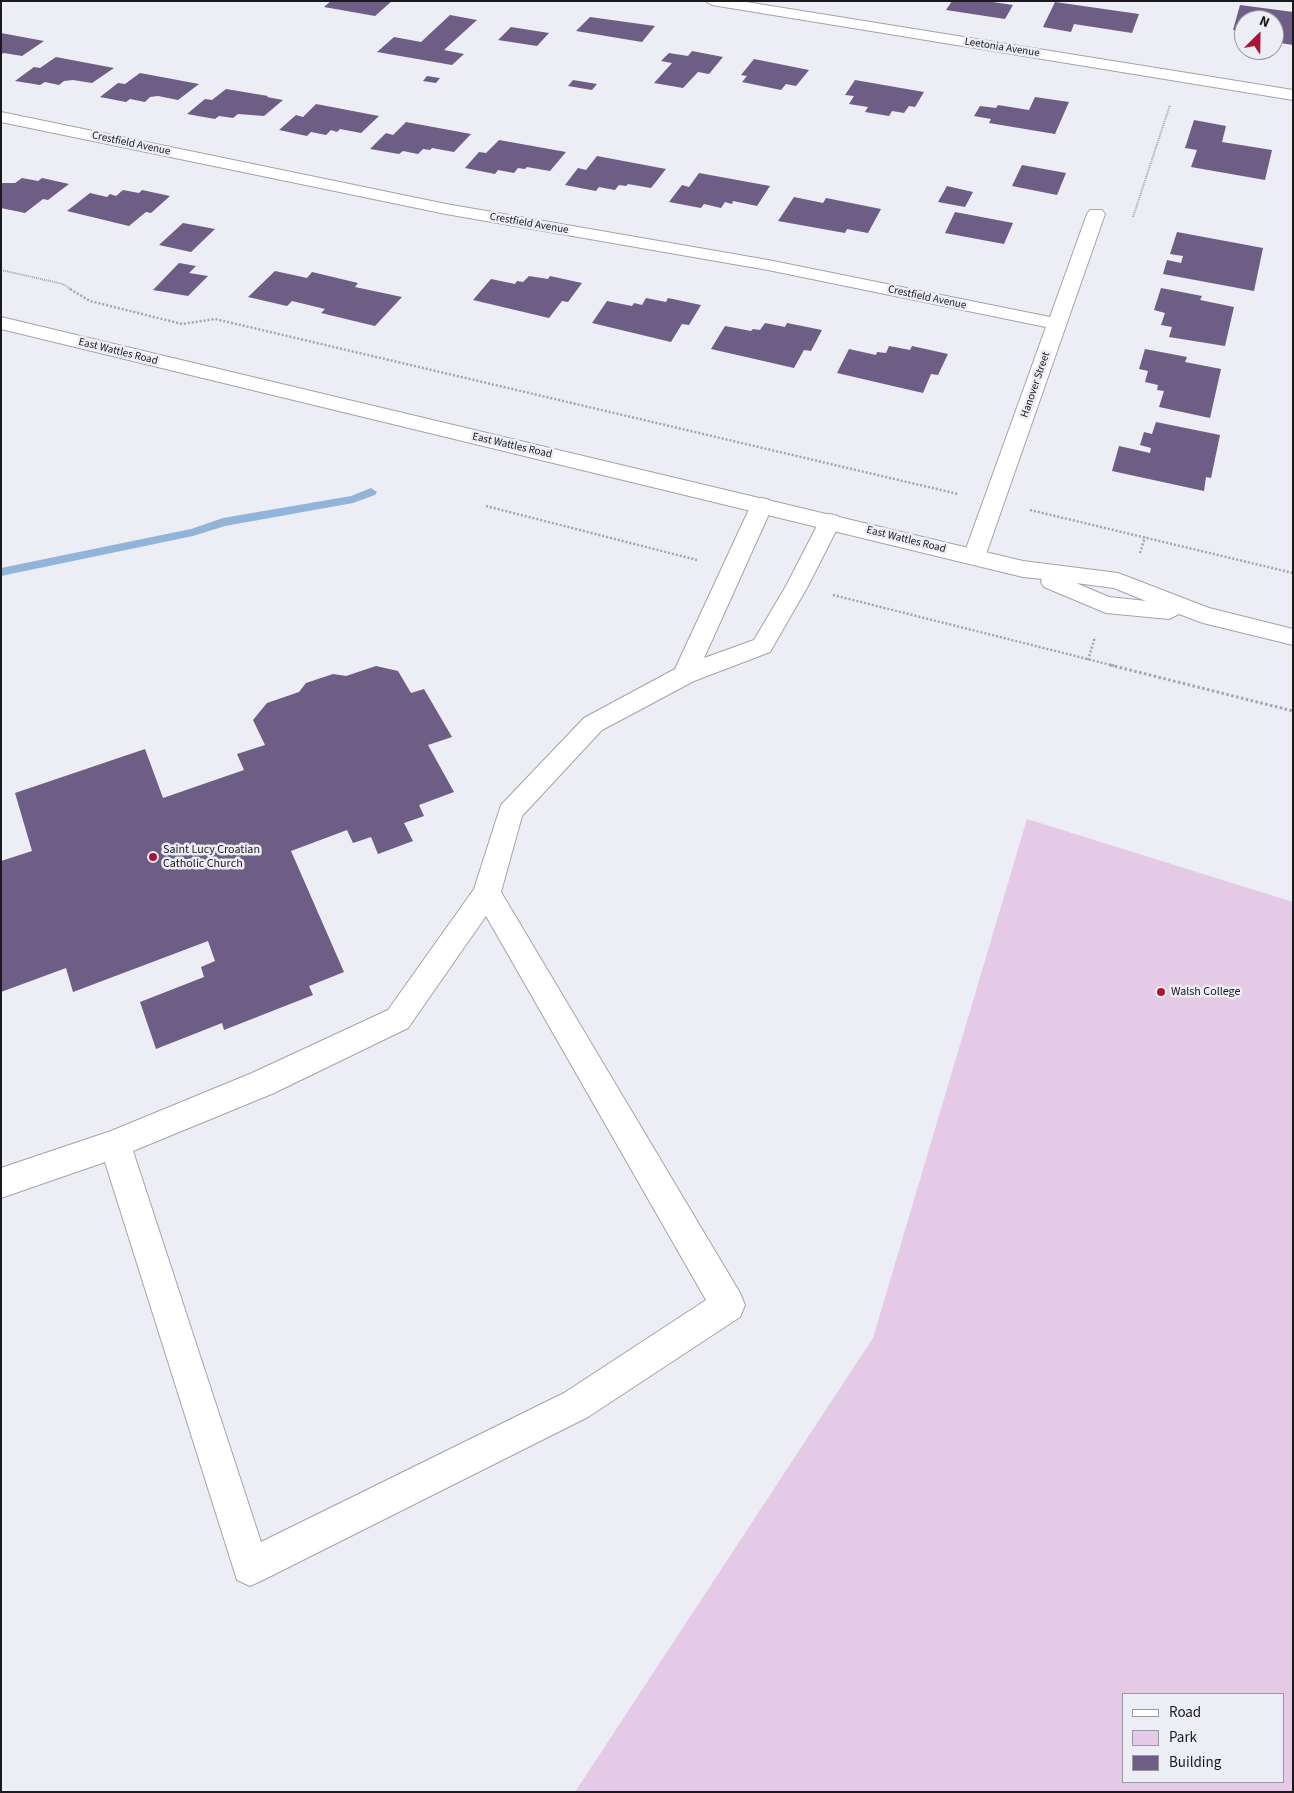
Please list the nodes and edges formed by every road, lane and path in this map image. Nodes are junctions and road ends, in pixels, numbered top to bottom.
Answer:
1 (712, 1) edge
2 (1293, 94) edge
3 (1171, 100) dead end
4 (1, 117) edge
5 (1096, 214) dead end
6 (1132, 217) dead end
7 (1, 270) edge
8 (1, 323) edge
9 (1057, 324) junction
10 (962, 494) dead end
11 (762, 505) junction
12 (1026, 509) dead end
13 (830, 521) junction
14 (1145, 537) junction
15 (1140, 554) dead end
16 (974, 557) junction
17 (1293, 573) edge
18 (1293, 637) edge
19 (1116, 667) dead end
20 (685, 675) junction
21 (1293, 712) edge
22 (487, 893) junction
23 (115, 1144) junction
24 (1, 1183) edge

1 - 2 street, Leetonia Avenue
3 - 6 path
4 - 9 street, Crestfield Avenue
5 - 9 street, Hanover Street
7 - 10 path
8 - 11 street, East Wattles Road
9 - 16 street, Hanover Street
11 - 13 street, East Wattles Road
11 - 20 street
12 - 14 path
13 - 16 street, East Wattles Road
13 - 20 street
14 - 15 path
14 - 17 path
16 - 18 street, East Wattles Road
19 - 21 path
20 - 22 street
22 - 23 street
22 - 23 street
23 - 24 street

